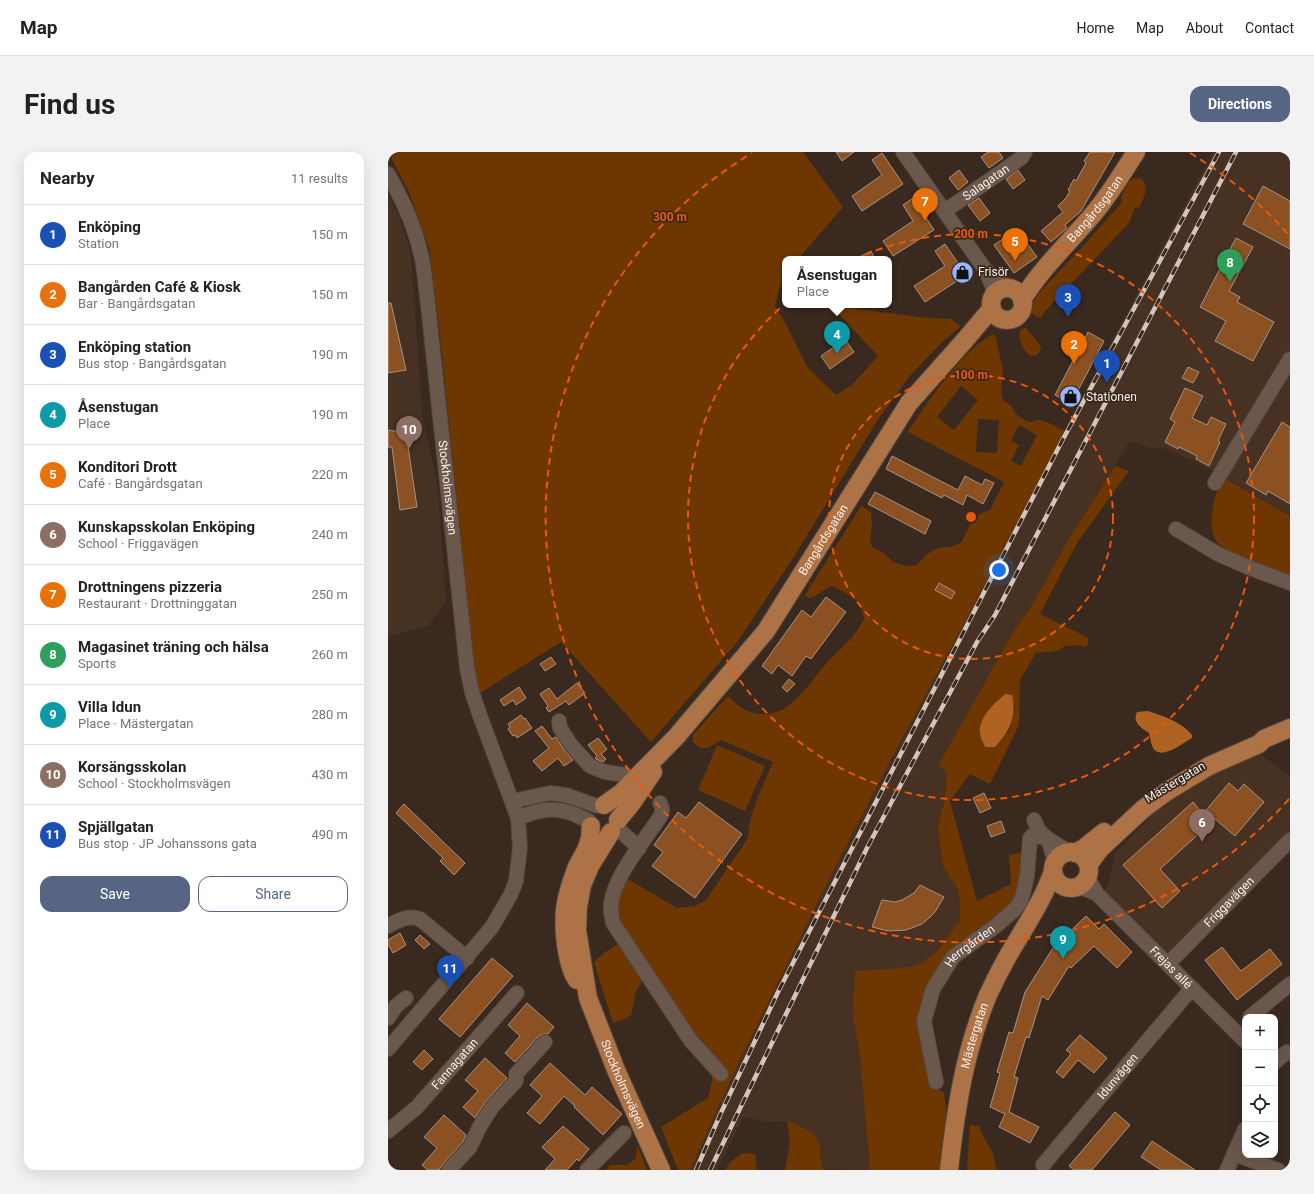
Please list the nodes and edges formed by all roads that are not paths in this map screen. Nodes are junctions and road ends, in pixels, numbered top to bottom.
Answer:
1 (903, 152) edge
2 (1025, 152) edge
3 (1136, 152) edge
4 (388, 174) edge
5 (945, 211) junction
6 (1005, 299) junction
7 (1290, 359) edge
8 (1214, 483) dead end
9 (1176, 529) dead end
10 (1290, 583) edge
11 (559, 721) dead end
12 (1290, 728) edge
13 (676, 737) junction
14 (1264, 739) junction
15 (634, 780) junction
16 (513, 801) junction
17 (660, 803) dead end
18 (595, 814) junction
19 (518, 818) junction
20 (1034, 820) dead end
21 (615, 826) junction
22 (1048, 839) junction
23 (1290, 840) edge
24 (639, 848) junction
25 (1063, 860) junction
26 (1079, 879) junction
27 (1034, 913) junction
28 (388, 926) edge
29 (467, 958) junction
30 (1168, 964) junction
31 (1290, 984) edge
32 (1192, 988) junction
33 (517, 993) dead end
34 (406, 998) dead end
35 (588, 998) junction
36 (1254, 1014) edge
37 (388, 1018) edge
38 (1242, 1023) edge
39 (1234, 1030) junction
40 (1242, 1038) edge
41 (545, 1042) dead end
42 (388, 1049) edge
43 (1290, 1053) edge
44 (1278, 1060) edge
45 (721, 1074) dead end
46 (936, 1082) dead end
47 (388, 1131) edge
48 (624, 1134) dead end
49 (1242, 1136) edge
50 (1234, 1154) junction
51 (1044, 1165) dead end
52 (449, 1170) edge
53 (587, 1170) edge
54 (661, 1170) edge
55 (949, 1170) edge
56 (1227, 1170) edge
57 (1278, 1170) edge

1 - 5 street
2 - 5 street, Salagatan
3 - 6 main road, Bangårdsgatan
4 - 16 street, Stockholmsvägen
5 - 6 street
6 - 13 main road, Bangårdsgatan
7 - 8 street
9 - 10 street
11 - 15 street
12 - 14 main road, Mästergatan
13 - 15 main road, Bangårdsgatan
13 - 21 main road, Bangårdsgatan
14 - 25 main road, Mästergatan
14 - 26 main road, Mästergatan
15 - 18 main road, Bangårdsgatan
16 - 18 street
16 - 19 street, Stockholmsvägen
17 - 24 street
18 - 19 street
18 - 21 main road
18 - 21 main road
18 - 35 main road, Stockholmsvägen
19 - 29 street, Stockholmsvägen
20 - 22 street
21 - 24 street
21 - 35 main road, Stockholmsvägen
22 - 25 street
22 - 46 street, Herrgården
23 - 30 street, Friggavägen
24 - 45 street
25 - 26 main road
25 - 26 main road
25 - 27 main road, Mästergatan
26 - 27 main road, Mästergatan
26 - 30 street, Frejas allé
27 - 55 main road, Mästergatan
28 - 29 street
29 - 42 street, Stockholmsvägen
30 - 32 street, Frejas allé
31 - 36 street
32 - 39 street, Frejas allé
32 - 51 street, Idunvägen
33 - 47 street, Fannagatan
34 - 37 street
35 - 54 main road, Stockholmsvägen
38 - 39 street
39 - 40 street, Frejas allé
41 - 52 street
43 - 44 street
48 - 53 street
49 - 50 street
50 - 56 street
50 - 57 street

